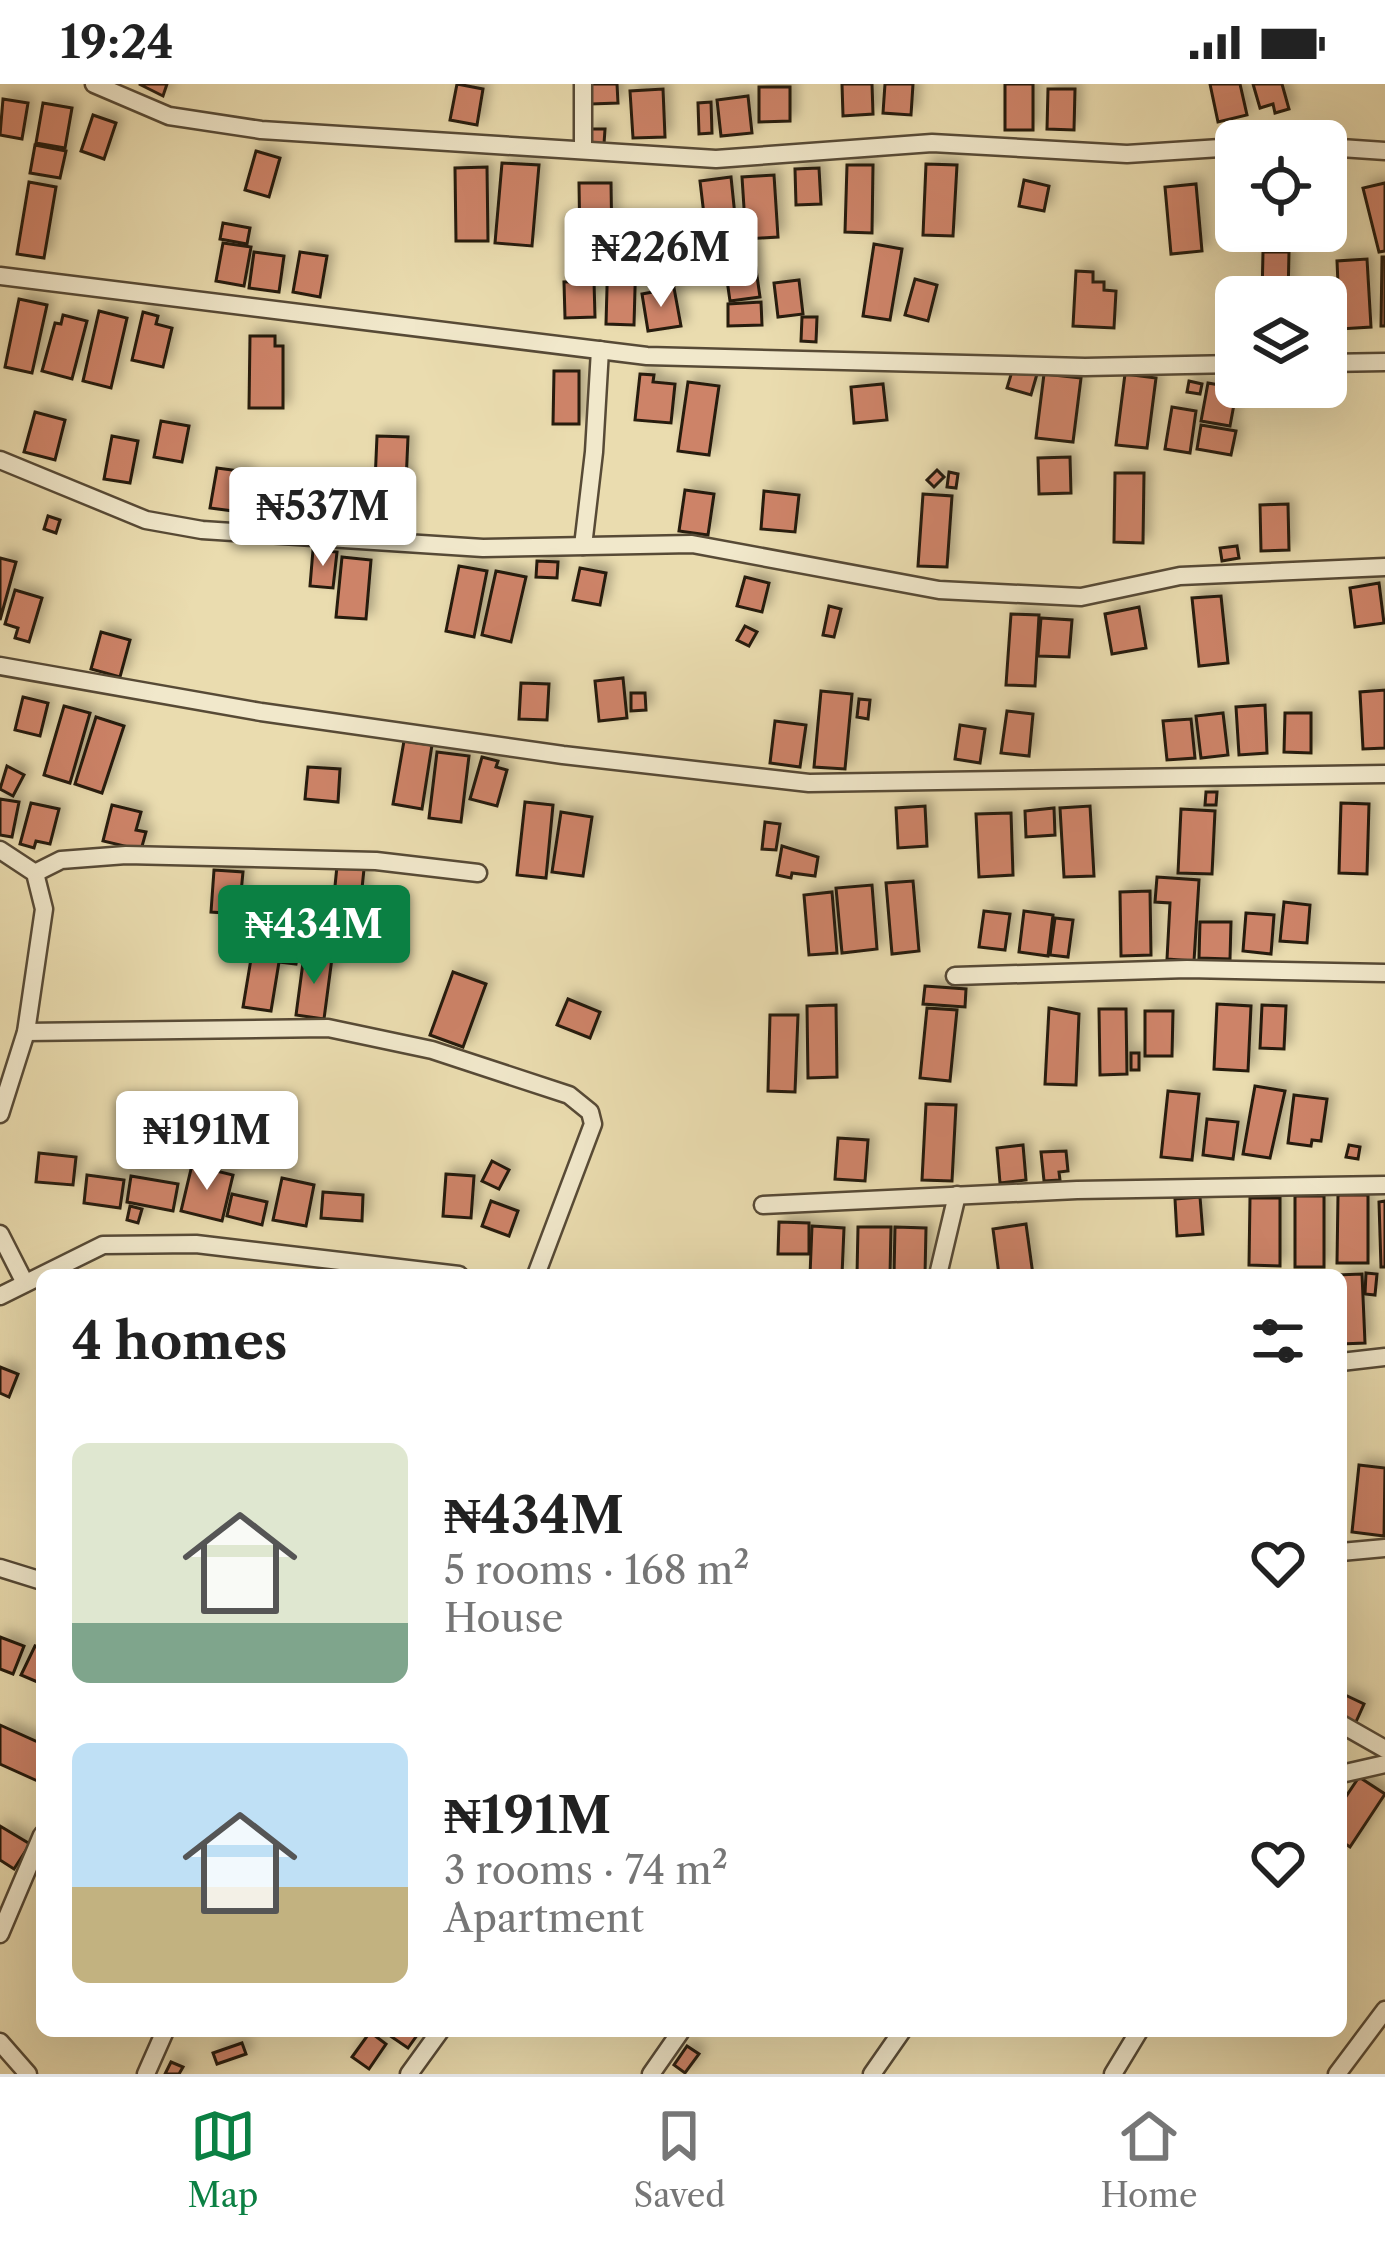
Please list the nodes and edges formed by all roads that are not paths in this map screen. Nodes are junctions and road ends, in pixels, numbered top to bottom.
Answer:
1 (94, 84) edge
2 (583, 84) edge
3 (1215, 148) edge
4 (1347, 148) edge
5 (583, 150) junction
6 (1385, 151) edge
7 (0, 276) edge
8 (600, 350) junction
9 (1385, 362) edge
10 (1347, 363) edge
11 (1215, 364) edge
12 (0, 460) edge
13 (583, 546) junction
14 (1385, 567) edge
15 (0, 666) edge
16 (1385, 775) edge
17 (0, 850) edge
18 (35, 872) junction
19 (478, 874) dead end
20 (1385, 973) edge
21 (955, 976) dead end
22 (26, 1032) junction
23 (0, 1114) edge
24 (1385, 1185) edge
25 (957, 1196) junction
26 (763, 1205) dead end
27 (0, 1234) edge
28 (323, 1267) edge
29 (54, 1269) edge
30 (357, 1269) edge
31 (538, 1269) edge
32 (939, 1269) edge
33 (36, 1278) edge
34 (25, 1283) junction
35 (0, 1296) edge
36 (1385, 1358) edge
37 (1347, 1361) edge
38 (1385, 1548) edge
39 (1347, 1551) edge
40 (0, 1568) edge
41 (36, 1579) edge
42 (1347, 1728) edge
43 (1385, 1750) edge
44 (1385, 1764) edge
45 (1347, 1773) edge
46 (36, 1849) edge
47 (0, 1934) edge
48 (1385, 2010) edge
49 (162, 2037) edge
50 (436, 2037) edge
51 (677, 2037) edge
52 (899, 2037) edge
53 (1135, 2037) edge
54 (0, 2042) edge
55 (879, 2072) edge
56 (28, 2074) edge
57 (146, 2074) edge
58 (410, 2074) edge
59 (651, 2074) edge
60 (1113, 2074) edge
61 (1337, 2074) edge

1 - 5 street
2 - 5 street
3 - 5 street
4 - 6 street
7 - 8 street
8 - 11 street
8 - 13 street
9 - 10 street
12 - 13 street
13 - 14 street
15 - 16 street
17 - 18 street
18 - 19 street
18 - 22 street
20 - 21 street
22 - 23 street
22 - 31 street
24 - 25 street
25 - 26 street
25 - 32 street
27 - 34 street
28 - 29 street
28 - 30 street
33 - 34 street
34 - 35 street
36 - 37 street
38 - 39 street
40 - 41 street
42 - 43 street
44 - 45 street
46 - 47 street
48 - 61 street
49 - 57 street
50 - 58 street
51 - 59 street
52 - 55 street
53 - 60 street
54 - 56 street

